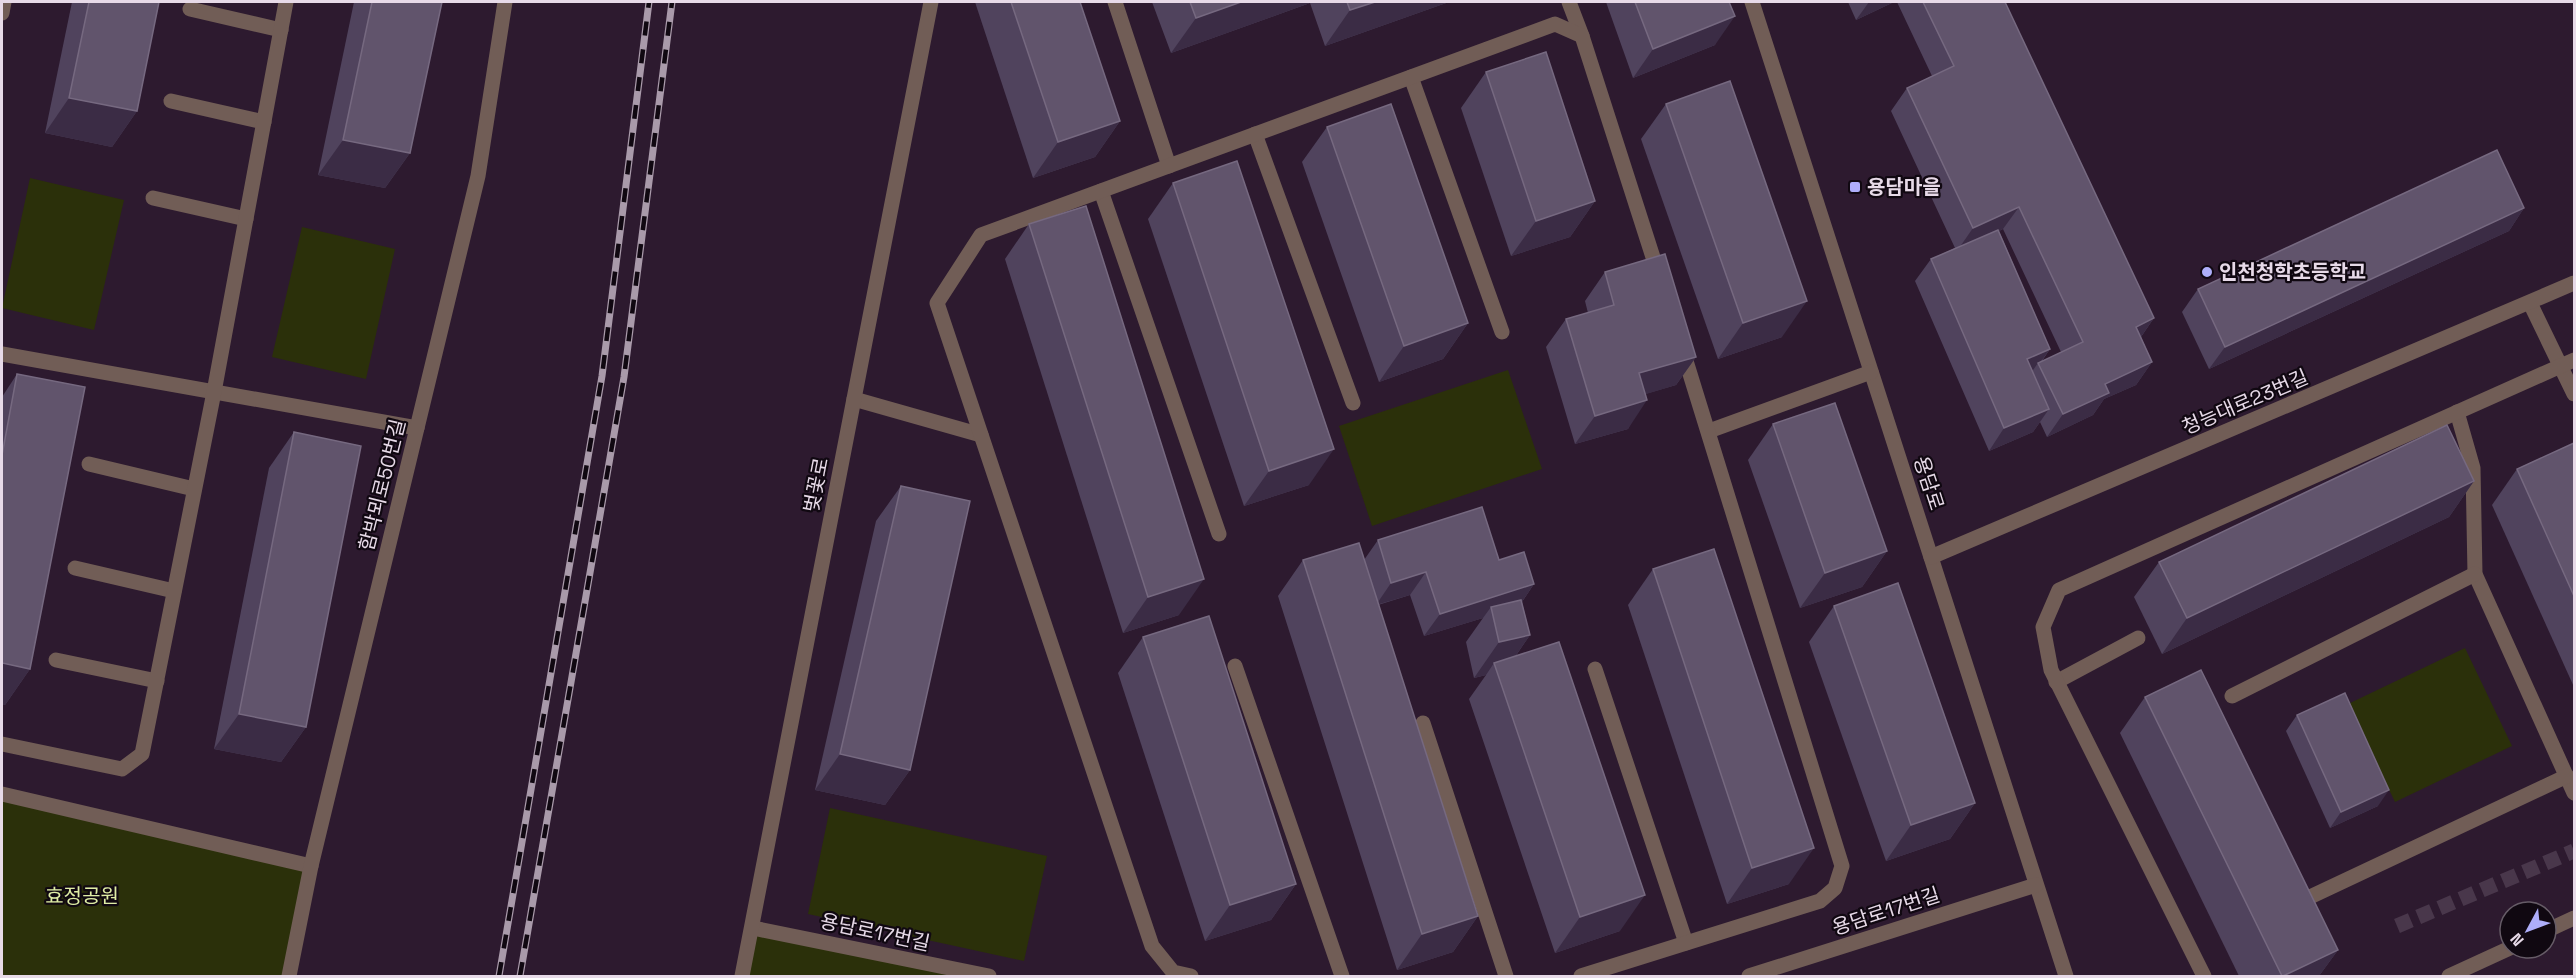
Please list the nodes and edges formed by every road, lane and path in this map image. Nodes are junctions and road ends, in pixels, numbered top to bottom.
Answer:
1 (4, 2) edge
2 (286, 2) edge
3 (505, 2) edge
4 (931, 2) edge
5 (1115, 2) edge
6 (1569, 2) edge
7 (1752, 2) edge
8 (190, 9) dead end
9 (2, 13) edge
10 (281, 30) junction
11 (1581, 36) junction
12 (1411, 77) junction
13 (171, 102) dead end
14 (264, 122) junction
15 (1255, 134) junction
16 (1169, 166) junction
17 (1101, 191) junction
18 (153, 198) dead end
19 (246, 219) junction
20 (2574, 283) edge
21 (1665, 296) edge
22 (2530, 303) junction
23 (1676, 329) edge
24 (1502, 332) dead end
25 (2, 354) edge
26 (2567, 363) edge
27 (1871, 372) junction
28 (214, 392) junction
29 (2574, 394) edge
30 (854, 399) junction
31 (1353, 403) dead end
32 (2457, 412) junction
33 (417, 428) junction
34 (1709, 431) junction
35 (981, 435) junction
36 (89, 464) dead end
37 (194, 489) junction
38 (1219, 534) dead end
39 (1930, 557) junction
40 (75, 568) dead end
41 (2475, 574) junction
42 (174, 591) junction
43 (2138, 638) dead end
44 (56, 660) dead end
45 (1235, 666) dead end
46 (1595, 669) dead end
47 (157, 681) junction
48 (2056, 682) junction
49 (2232, 696) dead end
50 (1423, 723) dead end
51 (2, 744) edge
52 (2567, 776) junction
53 (2574, 793) edge
54 (2, 794) edge
55 (311, 866) junction
56 (2036, 885) junction
57 (2312, 896) edge
58 (2574, 918) edge
59 (2558, 926) edge
60 (753, 928) junction
61 (1686, 944) junction
62 (2498, 954) edge
63 (288, 976) edge
64 (742, 976) edge
65 (989, 976) edge
66 (1191, 976) edge
67 (1342, 976) edge
68 (1506, 976) edge
69 (1581, 976) edge
70 (1749, 976) edge
71 (2066, 976) edge
72 (2204, 976) edge
73 (2449, 976) edge

1 - 9 street
2 - 10 street
3 - 33 street, 함박뫼로50번길
4 - 30 street, 벚꽃로
5 - 16 street
6 - 11 street
7 - 27 street, 용담로
8 - 10 street
10 - 14 street
11 - 12 street
11 - 21 street
12 - 15 street
12 - 24 street
13 - 14 street
14 - 19 street
15 - 16 street
15 - 31 street
16 - 17 street
17 - 35 street
17 - 38 street
18 - 19 street
19 - 28 street
20 - 22 street, 청능대로23번길
22 - 26 street
22 - 39 street, 청능대로23번길
23 - 34 street
25 - 28 street
26 - 29 street
26 - 32 street
27 - 34 street
27 - 39 street, 용담로
28 - 33 street
28 - 37 street
30 - 35 street
30 - 60 street, 벚꽃로
32 - 41 street
32 - 48 street
33 - 55 street, 함박뫼로50번길
34 - 61 street
35 - 66 street
36 - 37 street
37 - 42 street
39 - 56 street, 용담로
40 - 42 street
41 - 49 street
41 - 52 street
42 - 47 street
43 - 48 street
44 - 47 street
45 - 67 street
46 - 61 street
47 - 51 street
48 - 72 street
50 - 68 street
52 - 53 street
52 - 57 street
54 - 55 street
55 - 63 street, 함박뫼로50번길
56 - 70 street, 용담로17번길
56 - 71 street, 용담로
58 - 59 street
60 - 64 street, 벚꽃로
60 - 65 street, 용담로17번길
61 - 69 street
62 - 73 street

